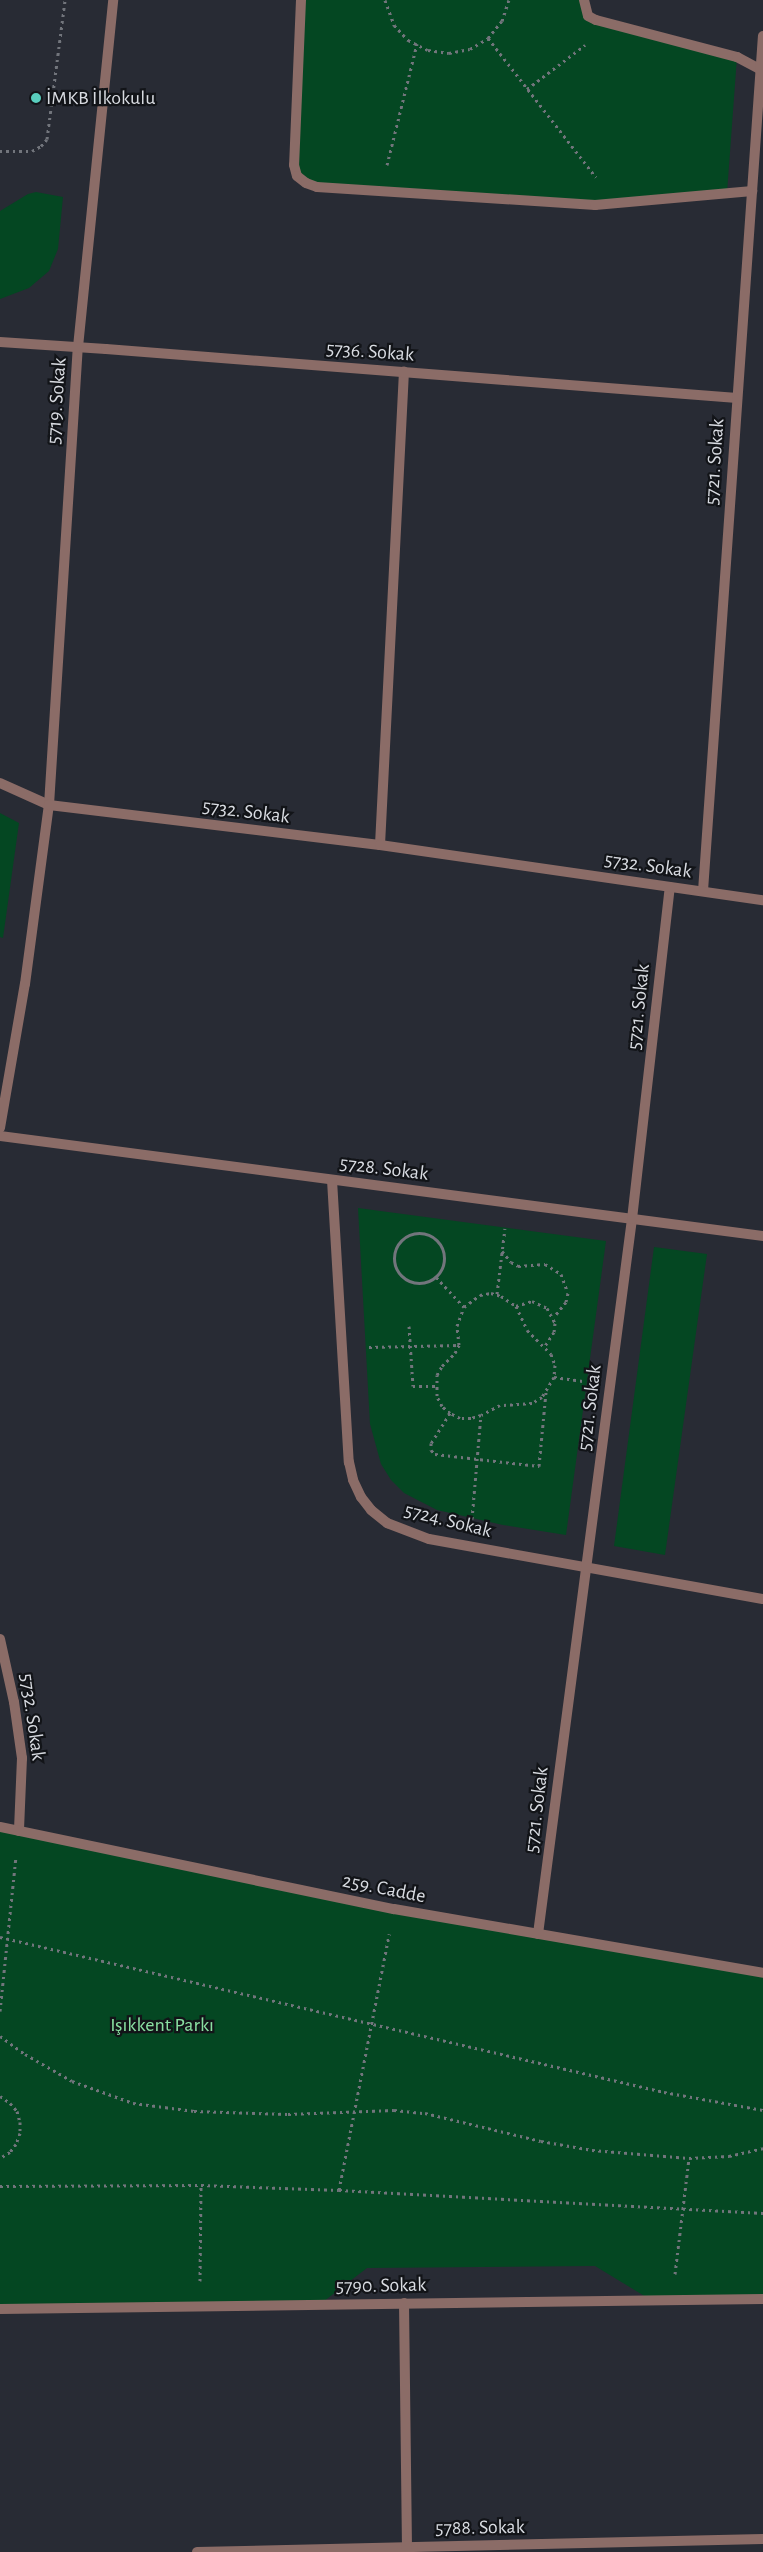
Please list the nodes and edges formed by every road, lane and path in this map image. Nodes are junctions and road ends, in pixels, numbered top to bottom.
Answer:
1 (65, 0) edge
2 (113, 0) edge
3 (301, 0) edge
4 (385, 0) edge
5 (509, 0) edge
6 (584, 0) edge
7 (612, 24) junction
8 (763, 36) edge
9 (488, 38) junction
10 (417, 44) junction
11 (762, 70) edge
12 (527, 89) junction
13 (0, 151) edge
14 (381, 191) junction
15 (752, 191) junction
16 (617, 204) junction
17 (0, 342) edge
18 (78, 347) junction
19 (404, 372) junction
20 (737, 398) junction
21 (0, 783) edge
22 (49, 805) junction
23 (380, 845) junction
24 (670, 887) junction
25 (703, 891) junction
26 (763, 900) edge
27 (0, 1128) edge
28 (0, 1136) edge
29 (332, 1180) junction
30 (632, 1219) junction
31 (505, 1228) dead end
32 (763, 1236) edge
33 (502, 1251) junction
34 (436, 1277) junction
35 (497, 1294) junction
36 (464, 1306) junction
37 (516, 1306) junction
38 (554, 1317) junction
39 (409, 1326) dead end
40 (459, 1345) junction
41 (410, 1346) junction
42 (545, 1346) junction
43 (364, 1347) dead end
44 (554, 1377) junction
45 (586, 1381) dead end
46 (436, 1386) junction
47 (546, 1392) junction
48 (450, 1413) junction
49 (481, 1415) junction
50 (477, 1460) junction
51 (472, 1519) dead end
52 (587, 1567) junction
53 (763, 1599) edge
54 (0, 1639) edge
55 (0, 1827) edge
56 (19, 1831) junction
57 (394, 1909) junction
58 (538, 1934) junction
59 (0, 1937) edge
60 (7, 1939) junction
61 (763, 1973) edge
62 (0, 2011) edge
63 (370, 2023) junction
64 (0, 2036) edge
65 (0, 2096) edge
66 (763, 2110) edge
67 (354, 2114) junction
68 (763, 2148) edge
69 (0, 2158) edge
70 (688, 2158) junction
71 (201, 2185) junction
72 (0, 2186) edge
73 (339, 2190) junction
74 (683, 2208) junction
75 (763, 2213) edge
76 (763, 2299) edge
77 (672, 2300) junction
78 (404, 2303) junction
79 (200, 2306) junction
80 (0, 2309) edge
81 (763, 2539) edge
82 (407, 2550) edge
83 (197, 2552) edge

1 - 13 path
2 - 18 street, 5719. Sokak
3 - 14 street
4 - 10 path
5 - 9 path
6 - 7 street
7 - 11 street
7 - 12 path
8 - 11 street, 5721. Sokak
9 - 10 path
9 - 12 path
10 - 14 path
11 - 15 street, 5721. Sokak
12 - 16 path
14 - 16 street
15 - 16 street
15 - 20 street, 5721. Sokak
17 - 18 street, 5736. Sokak
18 - 19 street, 5736. Sokak
18 - 22 street, 5719. Sokak
19 - 20 street, 5736. Sokak
19 - 23 street
20 - 25 street, 5721. Sokak
21 - 22 street, 5732. Sokak
22 - 23 street, 5732. Sokak
22 - 27 street
23 - 24 street, 5732. Sokak
24 - 25 street, 5732. Sokak
24 - 30 street, 5721. Sokak
25 - 26 street, 5732. Sokak
28 - 29 street, 5728. Sokak
29 - 30 street, 5728. Sokak
29 - 52 street, 5724. Sokak
30 - 32 street, 5728. Sokak
30 - 52 street, 5721. Sokak
31 - 33 path
33 - 35 path
33 - 38 path
34 - 34 path
34 - 36 path
35 - 36 path
35 - 37 path
36 - 40 path
37 - 38 path
37 - 42 path
38 - 42 path
39 - 41 path
40 - 41 path
40 - 46 path
41 - 43 path
41 - 46 path
42 - 44 path
44 - 45 path
44 - 47 path
46 - 48 path
47 - 49 path
47 - 50 path
48 - 49 path
48 - 50 path
49 - 50 path
50 - 51 path
52 - 53 street, 5724. Sokak
52 - 58 street, 5721. Sokak
54 - 56 street, 5732. Sokak
55 - 56 street, 259. Cadde
56 - 57 street, 259. Cadde
56 - 60 path
57 - 58 street, 259. Cadde
57 - 63 path
58 - 61 street, 259. Cadde
59 - 60 path
60 - 62 path
60 - 63 path
63 - 66 path
63 - 67 path
64 - 67 path
65 - 69 path
67 - 70 path
67 - 73 path
68 - 70 path
70 - 74 path
71 - 72 path
71 - 73 path
71 - 79 path
73 - 74 path
74 - 75 path
74 - 77 path
76 - 77 street, 5790. Sokak
77 - 78 street, 5790. Sokak
78 - 79 street, 5790. Sokak
78 - 82 street
79 - 80 street, 5790. Sokak
81 - 82 street, 5788. Sokak
82 - 83 street, 5788. Sokak

